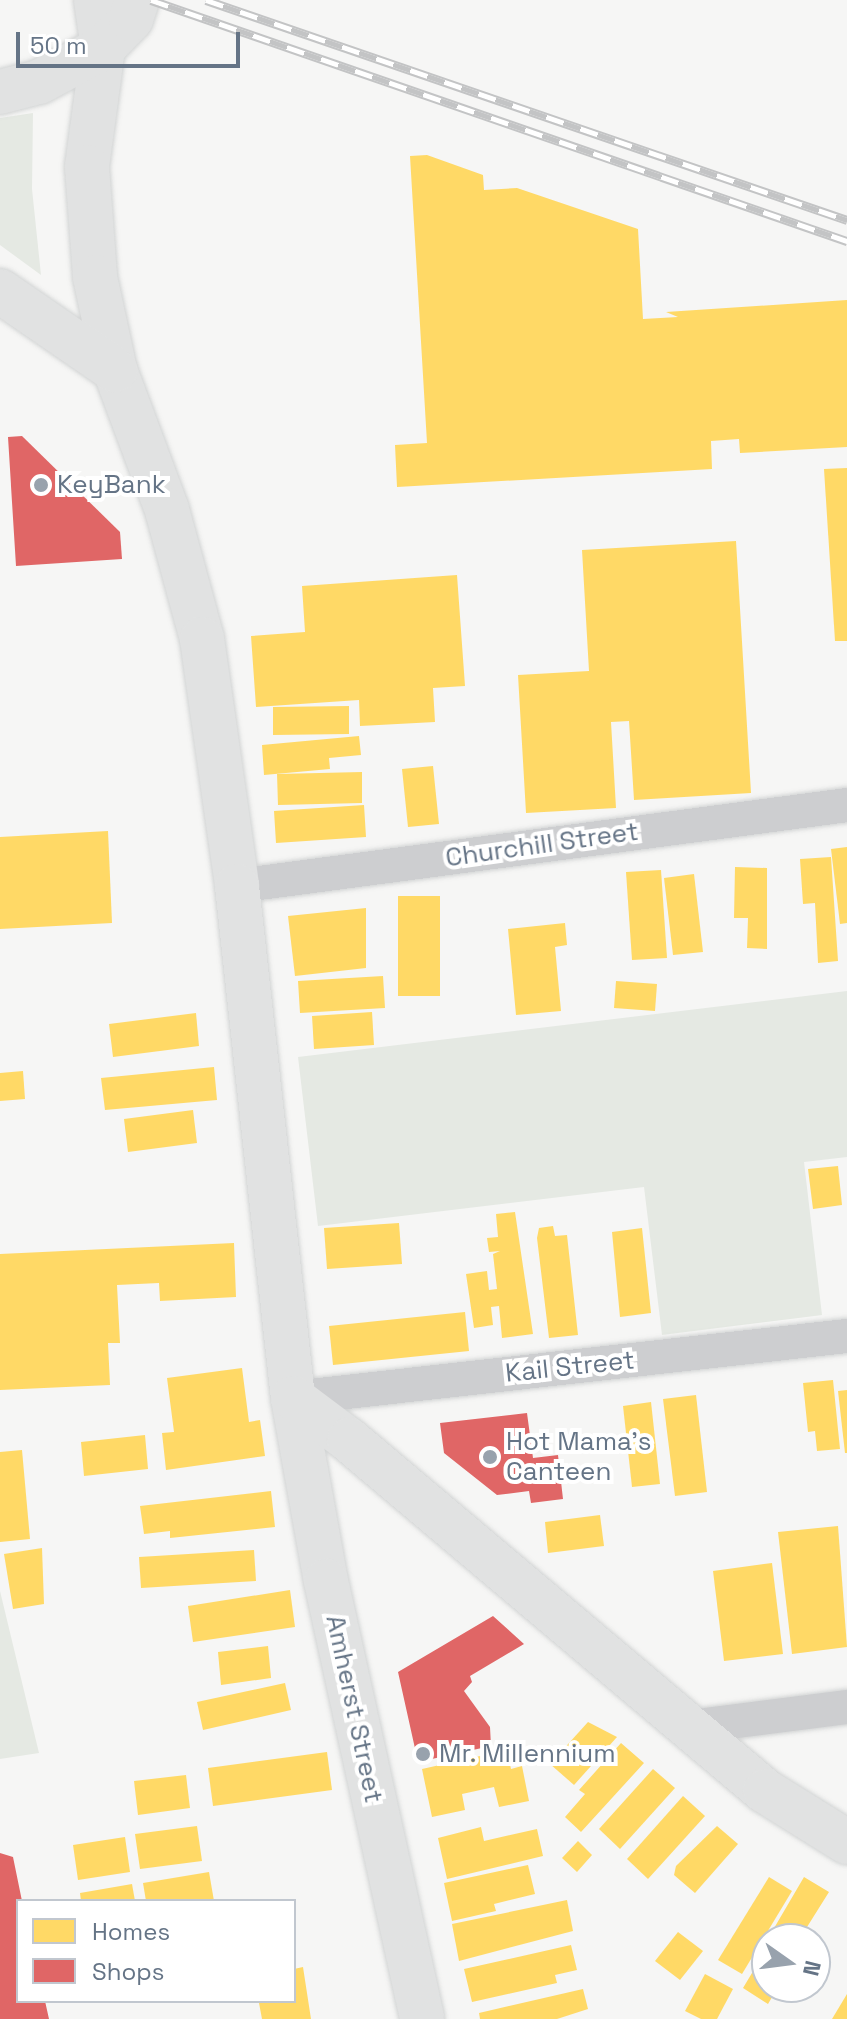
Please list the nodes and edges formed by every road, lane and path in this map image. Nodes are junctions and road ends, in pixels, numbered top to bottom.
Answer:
1 (96, 0) edge
2 (137, 0) edge
3 (103, 48) junction
4 (0, 92) edge
5 (0, 291) edge
6 (115, 370) junction
7 (847, 805) edge
8 (237, 886) junction
9 (847, 1336) edge
10 (293, 1398) junction
11 (847, 1707) edge
12 (690, 1727) junction
13 (847, 1842) edge
14 (422, 2019) edge

1 - 3 main road
2 - 3 main road
3 - 4 main road
3 - 6 main road
5 - 6 main road
6 - 8 main road, Amherst Street
7 - 8 street, Churchill Street
8 - 10 main road, Amherst Street
9 - 10 street, Kail Street
10 - 12 main road
10 - 14 main road, Amherst Street
11 - 12 street
12 - 13 main road

